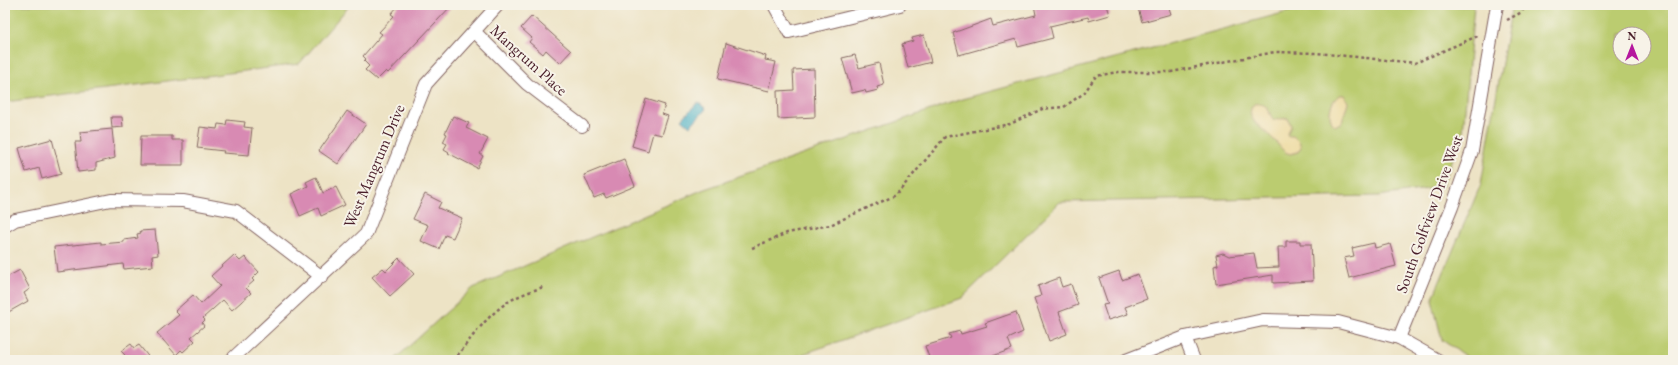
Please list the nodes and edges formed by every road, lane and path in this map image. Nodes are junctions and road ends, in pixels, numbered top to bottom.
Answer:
1 (498, 5) edge
2 (774, 5) edge
3 (900, 5) edge
4 (1497, 5) edge
5 (1524, 5) edge
6 (1492, 30) junction
7 (475, 32) junction
8 (582, 126) dead end
9 (5, 226) edge
10 (752, 248) dead end
11 (322, 277) junction
12 (543, 287) dead end
13 (1185, 337) junction
14 (1399, 338) junction
15 (231, 360) edge
16 (454, 360) edge
17 (1126, 360) edge
18 (1194, 360) edge
19 (1438, 360) edge

1 - 7 street, West Mangrum Drive
2 - 3 street
4 - 6 street, South Golfview Drive West
5 - 6 path
6 - 10 path
6 - 14 street, South Golfview Drive West
7 - 8 street, Mangrum Place
7 - 11 street, West Mangrum Drive
9 - 11 street
11 - 15 street, West Mangrum Drive
12 - 16 path
13 - 14 street
13 - 17 street
13 - 18 street
14 - 19 street

